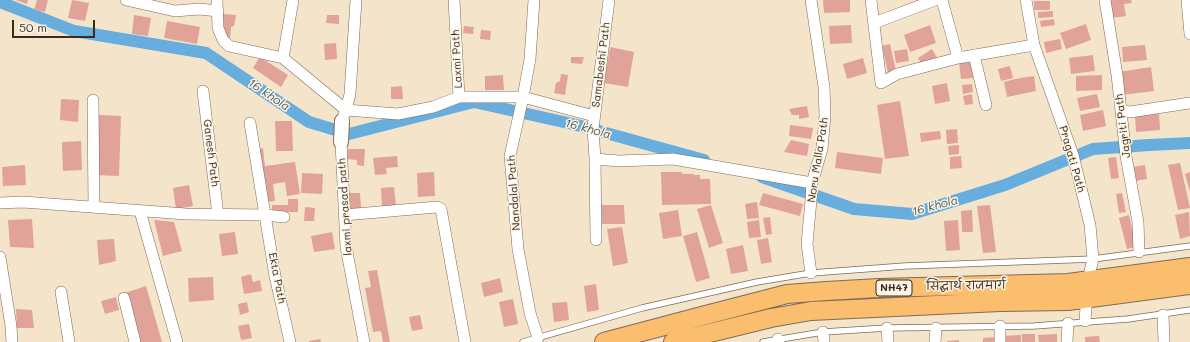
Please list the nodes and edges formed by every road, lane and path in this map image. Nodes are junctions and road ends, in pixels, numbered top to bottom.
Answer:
1 (126, 0) edge
2 (293, 0) edge
3 (356, 0) edge
4 (454, 0) edge
5 (534, 0) edge
6 (609, 0) edge
7 (811, 0) edge
8 (871, 0) edge
9 (935, 0) edge
10 (942, 0) edge
11 (1026, 0) edge
12 (1105, 0) edge
13 (1187, 0) edge
14 (217, 6) edge
15 (874, 23) junction
16 (1190, 34) edge
17 (1034, 45) junction
18 (974, 55) junction
19 (283, 58) junction
20 (958, 58) junction
21 (203, 91) dead end
22 (459, 97) junction
23 (523, 97) junction
24 (93, 100) dead end
25 (1190, 103) edge
26 (986, 105) dead end
27 (1121, 110) junction
28 (344, 115) junction
29 (594, 116) junction
30 (250, 123) dead end
31 (340, 142) joint
32 (595, 159) junction
33 (812, 183) junction
34 (0, 203) edge
35 (94, 207) junction
36 (140, 211) junction
37 (266, 214) junction
38 (218, 215) junction
39 (344, 215) junction
40 (284, 217) dead end
41 (596, 240) dead end
42 (1190, 246) edge
43 (1139, 252) junction
44 (0, 257) edge
45 (1093, 259) junction
46 (1190, 267) edge
47 (811, 273) junction
48 (1088, 280) junction
49 (1190, 285) edge
50 (61, 292) dead end
51 (124, 298) dead end
52 (1086, 299) junction
53 (1190, 310) edge
54 (1163, 315) junction
55 (1085, 321) junction
56 (1068, 323) junction
57 (1000, 326) junction
58 (887, 328) junction
59 (936, 328) junction
60 (823, 337) edge
61 (538, 338) junction
62 (778, 340) edge
63 (12, 342) edge
64 (69, 342) edge
65 (135, 342) edge
66 (177, 342) edge
67 (290, 342) edge
68 (364, 342) edge
69 (465, 342) edge
70 (523, 342) edge
71 (604, 342) edge
72 (673, 342) edge
73 (763, 342) edge
74 (888, 342) edge
75 (935, 342) edge
76 (1000, 342) edge
77 (1067, 342) edge
78 (1164, 342) edge

1 - 14 street
2 - 19 street
3 - 28 street
4 - 22 street, Laxmi Path
5 - 23 street, Nandalal Path
6 - 29 street, Samabeshi Path
7 - 33 street, Noru Malla Path
8 - 15 street
9 - 15 street
10 - 20 street
11 - 17 street, Pragati Path
12 - 27 street, Jagriti Path
13 - 16 street
14 - 19 street
15 - 20 street
17 - 18 street
17 - 45 street, Pragati Path
18 - 20 street
18 - 26 street
19 - 28 street
21 - 38 street, Ganesh Path
22 - 23 street
22 - 28 street, Laxmi Path
23 - 29 street
23 - 61 street, Nandalal Path
24 - 35 street
25 - 27 street
27 - 43 street, Jagriti Path
28 - 31 street
29 - 32 street, Samabeshi Path
30 - 37 street, Ekta Path
31 - 39 street, laxmi prasad path
32 - 33 street
32 - 41 street, Samabeshi Path
33 - 47 street, Noru Malla Path
34 - 35 street
35 - 36 street
36 - 38 street
36 - 66 street
37 - 38 street
37 - 40 street
37 - 67 street, Ekta Path
39 - 68 street, laxmi prasad path
39 - 69 street
42 - 43 lane
43 - 45 lane
44 - 63 street
45 - 47 lane
45 - 48 street, Pragati Path
46 - 48 highway, सिद्धार्थ राजमार्ग / NH47
47 - 61 lane
48 - 52 street, Pragati Path
48 - 71 highway, सिद्धार्थ राजमार्ग / NH47
49 - 52 highway, सिद्धार्थ राजमार्ग / NH47
50 - 64 street
51 - 65 street
52 - 55 street, Pragati Path
52 - 72 highway, सिद्धार्थ राजमार्ग / NH47
53 - 54 lane
54 - 55 lane
54 - 78 street
55 - 56 lane
56 - 57 lane
56 - 77 street
57 - 59 lane
57 - 76 street
58 - 59 lane
58 - 60 lane
58 - 74 street
59 - 75 street
60 - 62 lane
61 - 70 lane
62 - 73 lane

